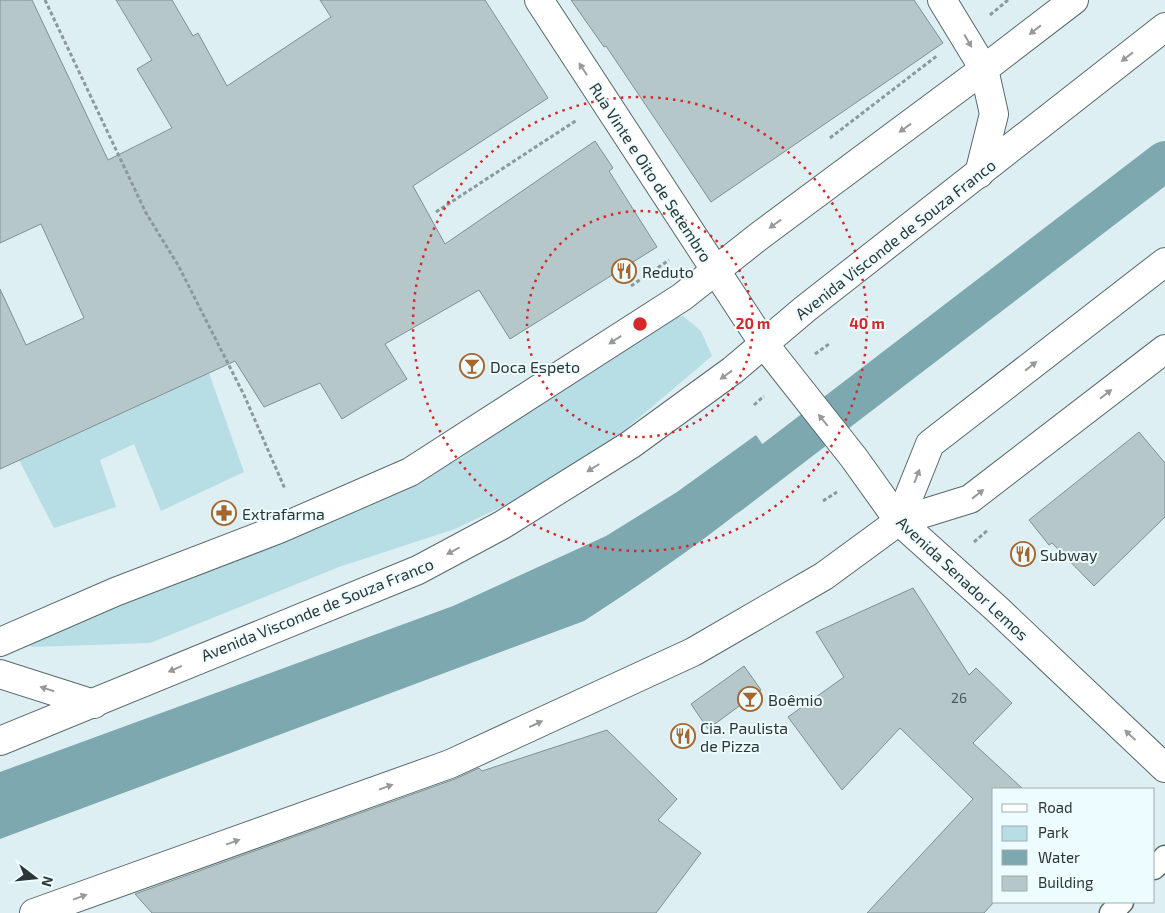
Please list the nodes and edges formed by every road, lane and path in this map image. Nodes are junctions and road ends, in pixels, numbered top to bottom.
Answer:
1 (45, 0) edge
2 (539, 0) edge
3 (942, 0) edge
4 (1074, 0) edge
5 (1165, 26) edge
6 (984, 69) junction
7 (605, 102) junction
8 (979, 174) junction
9 (436, 212) dead end
10 (1165, 262) edge
11 (716, 271) junction
12 (764, 344) junction
13 (1165, 349) edge
14 (288, 494) dead end
15 (899, 521) junction
16 (0, 642) edge
17 (0, 674) edge
18 (94, 704) junction
19 (0, 741) edge
20 (1165, 768) edge
21 (1165, 856) edge
22 (1155, 867) edge
23 (1121, 903) edge
24 (34, 913) edge
25 (1111, 913) edge

1 - 14 path
7 -> 2 main road, Rua Vinte e Oito de Setembro
3 -> 6 main road
4 -> 6 main road
5 -> 8 main road, Avenida Visconde de Souza Franco
6 - 8 main road
6 -> 11 main road
7 - 9 path
7 - 11 main road, Rua Vinte e Oito de Setembro
8 - 12 main road, Avenida Visconde de Souza Franco
15 -> 10 main road
11 - 12 main road, Rua Vinte e Oito de Setembro
11 -> 16 main road
15 -> 12 main road, Avenida Senador Lemos
12 -> 18 main road, Avenida Visconde de Souza Franco
15 -> 13 main road
20 -> 15 main road, Avenida Senador Lemos
24 -> 15 main road
18 -> 17 main road
18 - 19 main road, Avenida Visconde de Souza Franco
21 - 22 lane
23 - 25 lane

